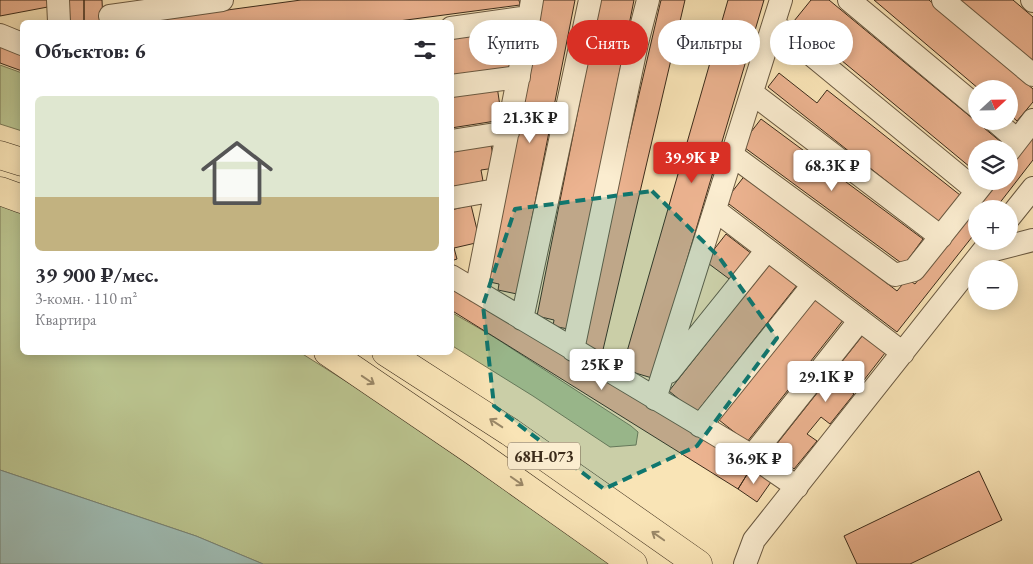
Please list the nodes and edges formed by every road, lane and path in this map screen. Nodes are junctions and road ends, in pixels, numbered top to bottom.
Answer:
1 (58, 0) edge
2 (222, 0) edge
3 (590, 0) edge
4 (648, 0) edge
5 (781, 0) edge
6 (849, 0) edge
7 (944, 0) edge
8 (530, 9) edge
9 (110, 13) edge
10 (60, 20) edge
11 (775, 20) edge
12 (454, 27) edge
13 (0, 35) edge
14 (770, 37) edge
15 (20, 43) edge
16 (826, 65) edge
17 (1033, 75) edge
18 (519, 76) junction
19 (454, 86) edge
20 (752, 93) junction
21 (968, 99) edge
22 (1033, 120) edge
23 (508, 132) junction
24 (1017, 140) edge
25 (454, 141) edge
26 (0, 155) edge
27 (732, 155) junction
28 (20, 161) edge
29 (968, 176) edge
30 (1033, 188) edge
31 (496, 190) junction
32 (978, 190) edge
33 (0, 191) edge
34 (454, 197) edge
35 (20, 198) edge
36 (1018, 207) edge
37 (715, 210) junction
38 (941, 236) junction
39 (1033, 240) edge
40 (1018, 242) edge
41 (767, 250) junction
42 (984, 250) edge
43 (454, 278) edge
44 (813, 285) junction
45 (476, 291) junction
46 (522, 319) junction
47 (860, 320) junction
48 (573, 350) junction
49 (903, 353) junction
50 (332, 355) edge
51 (391, 355) edge
52 (658, 391) junction
53 (700, 426) junction
54 (752, 456) junction
55 (797, 487) junction
56 (633, 564) edge
57 (698, 564) edge
58 (744, 564) edge

1 - 10 lane
2 - 9 lane
3 - 46 lane
4 - 48 lane
5 - 11 lane
6 - 21 lane
7 - 17 lane
8 - 12 lane
8 - 18 lane
13 - 15 lane
14 - 20 lane
16 - 29 lane
18 - 19 lane
18 - 23 lane
20 - 27 lane
20 - 38 lane
22 - 24 lane
23 - 25 lane
23 - 31 lane
26 - 28 main road
27 - 37 lane
27 - 38 lane
30 - 36 lane
31 - 34 lane
31 - 45 lane
32 - 38 lane
33 - 35 main road
37 - 41 lane
37 - 52 lane
39 - 40 lane
41 - 44 lane
41 - 52 lane
42 - 49 lane
43 - 45 lane
44 - 47 lane
44 - 53 lane
45 - 46 lane
46 - 48 lane
47 - 49 lane
47 - 54 lane
48 - 52 lane
49 - 55 lane
50 -> 56 main road, 68Н-073
57 -> 51 main road, 68Н-073
52 - 53 lane
53 - 54 lane
54 - 55 lane
55 - 58 lane

